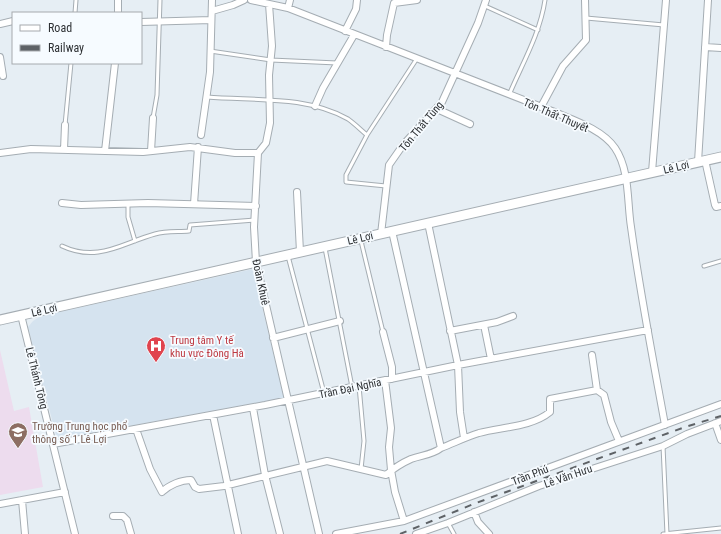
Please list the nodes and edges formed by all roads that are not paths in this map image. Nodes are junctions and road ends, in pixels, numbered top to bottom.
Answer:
1 (76, 0) edge
2 (118, 0) edge
3 (160, 0) edge
4 (212, 0) edge
5 (244, 0) edge
6 (250, 0) edge
7 (290, 0) edge
8 (357, 0) edge
9 (417, 0) edge
10 (545, 0) edge
11 (585, 0) edge
12 (666, 0) edge
13 (708, 0) edge
14 (486, 3) edge
15 (270, 4) junction
16 (288, 8) junction
17 (212, 11) junction
18 (75, 12) edge
19 (118, 12) edge
20 (586, 18) junction
21 (211, 20) junction
22 (12, 21) edge
23 (160, 21) junction
24 (142, 22) edge
25 (0, 24) edge
26 (664, 24) junction
27 (538, 30) junction
28 (345, 31) junction
29 (354, 35) junction
30 (386, 47) junction
31 (706, 47) junction
32 (721, 48) edge
33 (210, 51) junction
34 (0, 57) edge
35 (271, 60) junction
36 (416, 60) junction
37 (337, 63) junction
38 (71, 64) edge
39 (115, 64) edge
40 (455, 74) junction
41 (3, 76) dead end
42 (509, 95) junction
43 (207, 97) junction
44 (269, 99) junction
45 (315, 106) junction
46 (541, 107) junction
47 (437, 109) junction
48 (153, 118) joint
49 (470, 124) dead end
50 (65, 125) joint
51 (367, 134) junction
52 (201, 135) dead end
53 (198, 147) junction
54 (64, 150) junction
55 (105, 151) junction
56 (151, 151) junction
57 (0, 153) edge
58 (258, 153) junction
59 (721, 157) edge
60 (702, 161) junction
61 (652, 172) junction
62 (626, 178) junction
63 (386, 186) junction
64 (296, 192) dead end
65 (62, 203) dead end
66 (128, 203) junction
67 (194, 204) junction
68 (256, 206) junction
69 (721, 206) edge
70 (255, 220) junction
71 (428, 223) junction
72 (392, 231) junction
73 (381, 234) junction
74 (360, 238) junction
75 (136, 241) junction
76 (62, 246) dead end
77 (325, 246) junction
78 (300, 252) junction
79 (288, 255) junction
80 (721, 261) edge
81 (256, 262) junction
82 (704, 266) dead end
83 (21, 315) junction
84 (513, 316) dead end
85 (0, 320) edge
86 (340, 321) junction
87 (484, 325) junction
88 (307, 329) junction
89 (648, 330) junction
90 (450, 331) junction
91 (383, 332) joint
92 (273, 338) junction
93 (592, 355) dead end
94 (491, 358) junction
95 (458, 365) junction
96 (424, 372) junction
97 (392, 379) junction
98 (385, 380) junction
99 (356, 386) junction
100 (597, 390) junction
101 (324, 393) junction
102 (288, 401) junction
103 (721, 404) edge
104 (253, 408) junction
105 (213, 415) junction
106 (718, 422) edge
107 (665, 425) junction
108 (136, 429) junction
109 (464, 438) junction
110 (721, 440) edge
111 (619, 441) junction
112 (53, 444) junction
113 (663, 446) junction
114 (442, 448) junction
115 (303, 466) junction
116 (361, 469) junction
117 (391, 470) junction
118 (265, 475) junction
119 (228, 485) junction
120 (65, 492) junction
121 (22, 500) junction
122 (0, 504) edge
123 (474, 512) junction
124 (113, 516) dead end
125 (404, 521) junction
126 (448, 523) junction
127 (721, 528) edge
128 (25, 534) edge
129 (75, 534) edge
130 (131, 534) edge
131 (238, 534) edge
132 (280, 534) edge
133 (319, 534) edge
134 (336, 534) edge
135 (416, 534) edge
136 (454, 534) edge
137 (489, 534) edge
138 (663, 534) edge
139 (667, 534) edge

1 - 18 lane
2 - 19 street
3 - 23 lane
4 - 17 street
5 - 17 street
6 - 15 street, Tôn Thất Thuyết
7 - 16 street
8 - 28 street
9 - 30 street
10 - 27 lane
11 - 20 street
12 - 26 street
13 - 31 street
14 - 27 lane
14 - 40 street, Tôn Thất Tùng
15 - 16 street, Tôn Thất Thuyết
15 - 35 street, Đoàn Khuê
16 - 28 street, Tôn Thất Thuyết
17 - 21 street
20 - 26 lane
20 - 46 street
21 - 23 street
21 - 33 street
22 - 25 street
23 - 24 street
23 - 48 lane
26 - 61 street
27 - 42 lane
28 - 29 street, Tôn Thất Thuyết
29 - 30 street, Tôn Thất Thuyết
29 - 37 street
30 - 36 street, Tôn Thất Thuyết
31 - 32 street
31 - 60 street
33 - 35 lane
33 - 43 street
34 - 41 street
35 - 37 lane
35 - 44 street, Đoàn Khuê
36 - 40 street, Tôn Thất Thuyết
36 - 51 lane
37 - 45 street
38 - 50 lane
39 - 55 street
40 - 42 street, Tôn Thất Thuyết
40 - 47 street, Tôn Thất Tùng
42 - 46 street, Tôn Thất Thuyết
43 - 44 lane
43 - 52 street
44 - 45 lane
44 - 58 street, Đoàn Khuê
45 - 51 lane
46 - 62 street, Tôn Thất Thuyết
47 - 49 street
47 - 63 street, Tôn Thất Tùng
48 - 56 street
50 - 54 street
51 - 63 lane
53 - 56 street
53 - 58 street
53 - 67 street
54 - 55 street
54 - 57 street
55 - 56 street
58 - 68 street, Đoàn Khuê
59 - 60 street, Lê Lợi
60 - 61 street, Lê Lợi
60 - 69 street
61 - 62 street, Lê Lợi
62 - 71 street, Lê Lợi
62 - 89 street, Tôn Thất Thuyết
63 - 73 street, Tôn Thất Tùng
64 - 78 street
65 - 66 street
66 - 67 street
66 - 75 lane
67 - 68 street
68 - 70 street, Đoàn Khuê
70 - 75 lane
70 - 81 street, Đoàn Khuê
71 - 72 street, Lê Lợi
71 - 90 street
72 - 73 street, Lê Lợi
72 - 96 street
73 - 74 street, Lê Lợi
74 - 77 street, Lê Lợi
74 - 91 lane
75 - 76 lane
77 - 78 street, Lê Lợi
77 - 86 lane
78 - 79 street, Lê Lợi
79 - 81 street, Lê Lợi
79 - 88 lane
80 - 82 lane
81 - 83 street, Lê Lợi
81 - 92 street, Đoàn Khuê
83 - 85 street, Lê Lợi
83 - 112 street, Lê Thánh Tông
84 - 87 street
86 - 88 street
86 - 99 lane
87 - 90 street
87 - 94 street
88 - 92 street
88 - 101 lane
89 - 94 street, Trần Đại Nghĩa
89 - 107 street, Tôn Thất Thuyết
90 - 95 street
91 - 97 street
92 - 102 street, Đoàn Khuê
93 - 100 street
94 - 95 street, Trần Đại Nghĩa
95 - 96 street, Trần Đại Nghĩa
95 - 109 street
96 - 97 street, Trần Đại Nghĩa
96 - 114 street
97 - 98 street, Trần Đại Nghĩa
98 - 99 street, Trần Đại Nghĩa
98 - 117 street
99 - 101 street, Trần Đại Nghĩa
99 - 116 lane
100 - 109 street
100 - 111 street
101 - 102 street, Trần Đại Nghĩa
102 - 104 street, Trần Đại Nghĩa
102 - 115 street, Đoàn Khuê
103 - 107 street, Trần Phú
104 - 105 street, Trần Đại Nghĩa
104 - 118 street
105 - 108 street, Trần Đại Nghĩa
105 - 119 street
106 - 110 street
106 - 113 street, Lê Văn Hưu
107 - 111 street, Trần Phú
108 - 112 street, Trần Đại Nghĩa
108 - 119 street
109 - 114 street
111 - 125 street, Trần Phú
112 - 120 street, Lê Thánh Tông
113 - 123 street, Lê Văn Hưu
113 - 139 lane
114 - 117 street
115 - 116 street
115 - 118 street
115 - 133 street, Đoàn Khuê
116 - 117 street
117 - 125 street
118 - 119 street
118 - 132 street
119 - 131 street
120 - 121 street
120 - 129 street, Lê Thánh Tông
121 - 122 street
121 - 128 street
123 - 126 street, Lê Văn Hưu
123 - 137 street
124 - 130 street
125 - 134 street, Trần Phú
126 - 135 street, Lê Văn Hưu
126 - 136 lane
127 - 139 lane
138 - 139 lane

